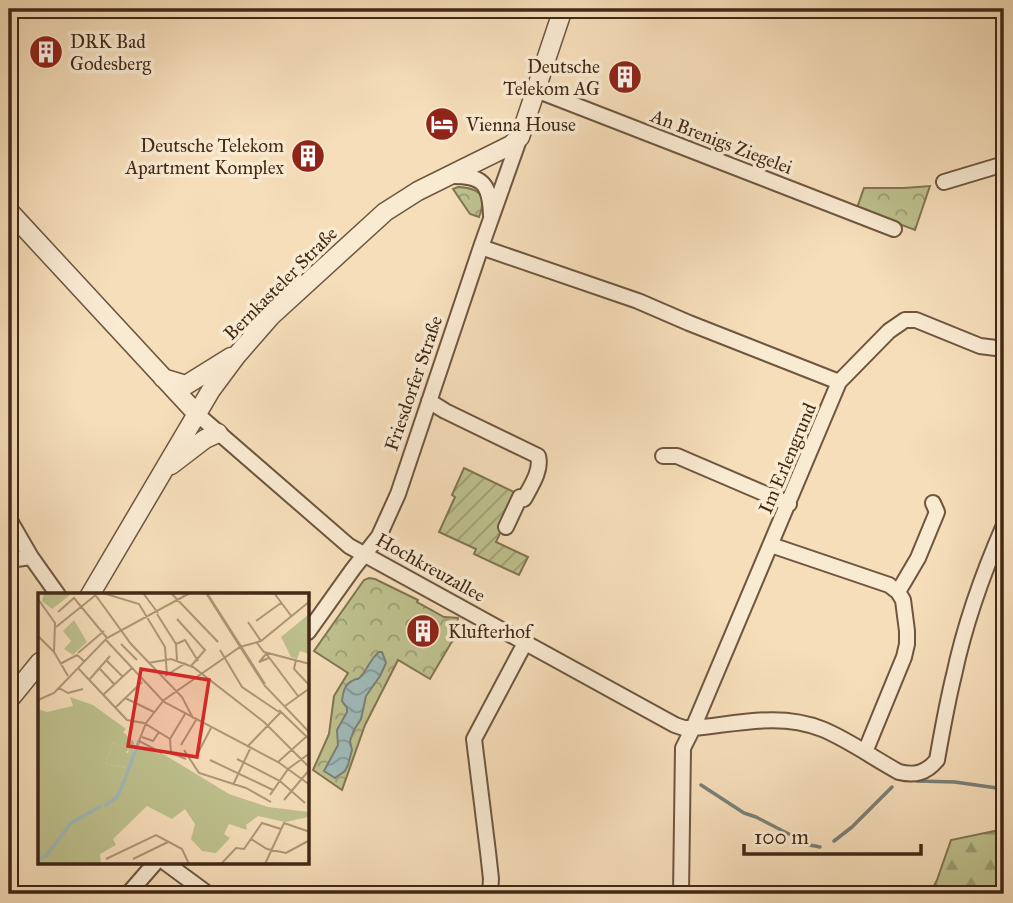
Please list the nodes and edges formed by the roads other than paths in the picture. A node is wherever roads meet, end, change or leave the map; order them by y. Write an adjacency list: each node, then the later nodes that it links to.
1 (15, 9): 3 (street)
2 (564, 9): 4 (street, Friesdorfer Straße)
3 (9, 17)
4 (536, 90): 5 (street, Friesdorfer Straße); 11 (street, An Brenigs Ziegelei)
5 (520, 137): 7 (street, Bernkasteler Straße); 10 (street, Friesdorfer Straße)
6 (1004, 164): 8 (street)
7 (446, 176): 10 (street); 14 (street, Bernkasteler Straße)
8 (944, 182)
9 (9, 211): 15 (street, Hochkreuzallee)
10 (492, 221): 12 (street, Friesdorfer Straße)
11 (894, 229)
12 (481, 247): 16 (street); 17 (street, Friesdorfer Straße)
13 (1004, 345): 16 (street, Im Erlengrund)
14 (237, 355): 15 (street); 18 (street, Bernkasteler Straße)
15 (163, 378): 18 (street, Hochkreuzallee)
16 (839, 382): 23 (street, Im Erlengrund)
17 (429, 401): 26 (street); 28 (street, Friesdorfer Straße)
18 (197, 415): 19 (street, Hochkreuzallee); 21 (street, Bernkasteler Straße)
19 (218, 433): 21 (street); 28 (street, Hochkreuzallee)
20 (663, 456): 23 (street)
21 (163, 472): 33 (street, Bernkasteler Straße)
22 (933, 503): 31 (street)
23 (789, 504): 27 (street, Im Erlengrund)
24 (9, 519): 29 (street)
25 (1004, 525): 39 (street, Hochkreuzallee)
26 (506, 527)
27 (771, 545): 31 (street); 38 (street, Im Erlengrund)
28 (365, 554): 34 (street, Friesdorfer Straße); 35 (street, Hochkreuzallee)
29 (31, 557): 30 (street); 32 (street)
30 (9, 560)
31 (898, 592): 39 (street)
32 (57, 593)
33 (91, 593)
34 (310, 629)
35 (525, 643): 38 (street, Hochkreuzallee); 44 (street)
36 (38, 665): 37 (street)
37 (9, 700)
38 (694, 728): 39 (street, Hochkreuzallee); 45 (street, Im Erlengrund)
39 (865, 752)
40 (154, 864): 42 (street)
41 (167, 864): 43 (street)
42 (128, 894)
43 (208, 894)
44 (490, 894)
45 (681, 894)

